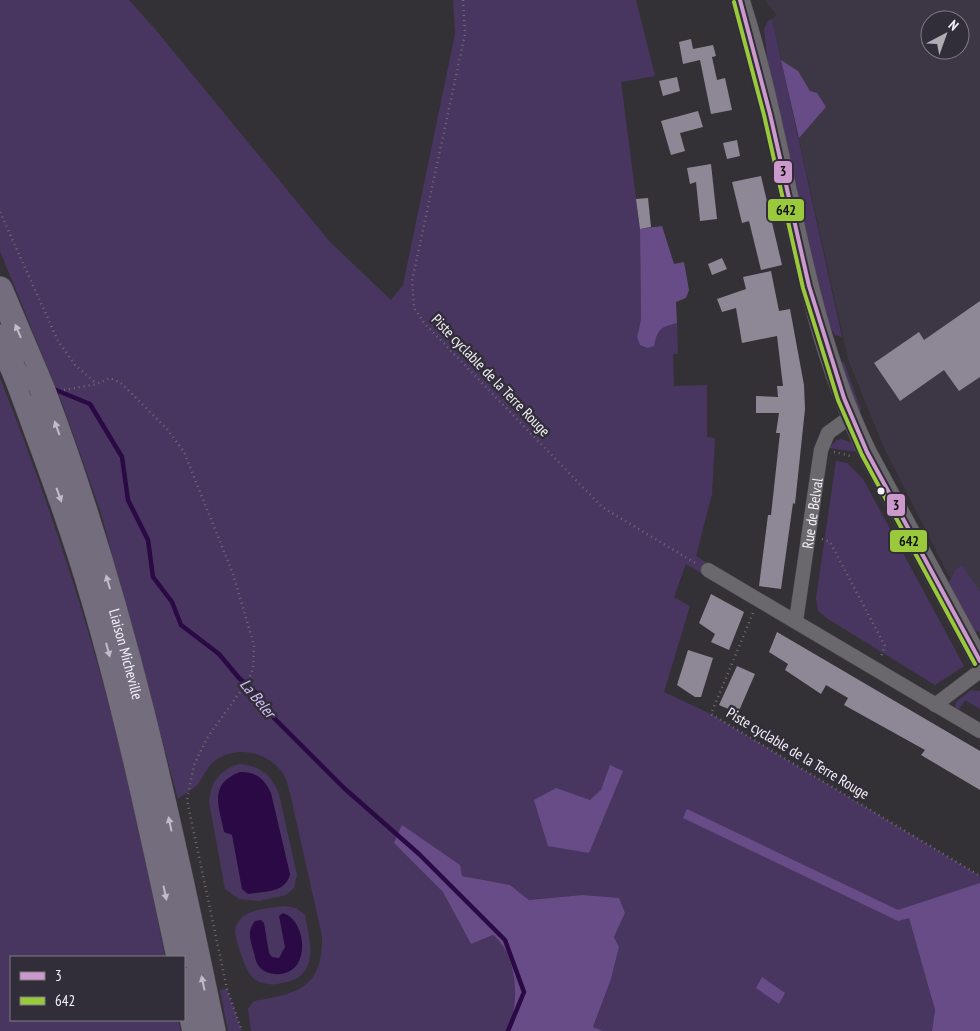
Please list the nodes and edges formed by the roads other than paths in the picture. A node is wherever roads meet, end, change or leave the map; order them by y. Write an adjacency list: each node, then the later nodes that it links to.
1 (740, 0): 5 (main road)
2 (0, 289): 4 (highway, Liaison Micheville, one-way to 2)
3 (0, 337): 4 (highway, Liaison Micheville)
4 (35, 381): 12 (highway, Liaison Micheville, one-way to 12); 15 (highway, Liaison Micheville, one-way to 4)
5 (850, 417): 7 (street, Rue de Belval); 8 (main road)
6 (708, 570): 7 (street)
7 (796, 621): 10 (street)
8 (980, 661)
9 (980, 671): 10 (street)
10 (935, 705): 11 (street)
11 (980, 732)
12 (179, 956)
13 (185, 985): 14 (highway)
14 (194, 1031)
15 (214, 1031)

